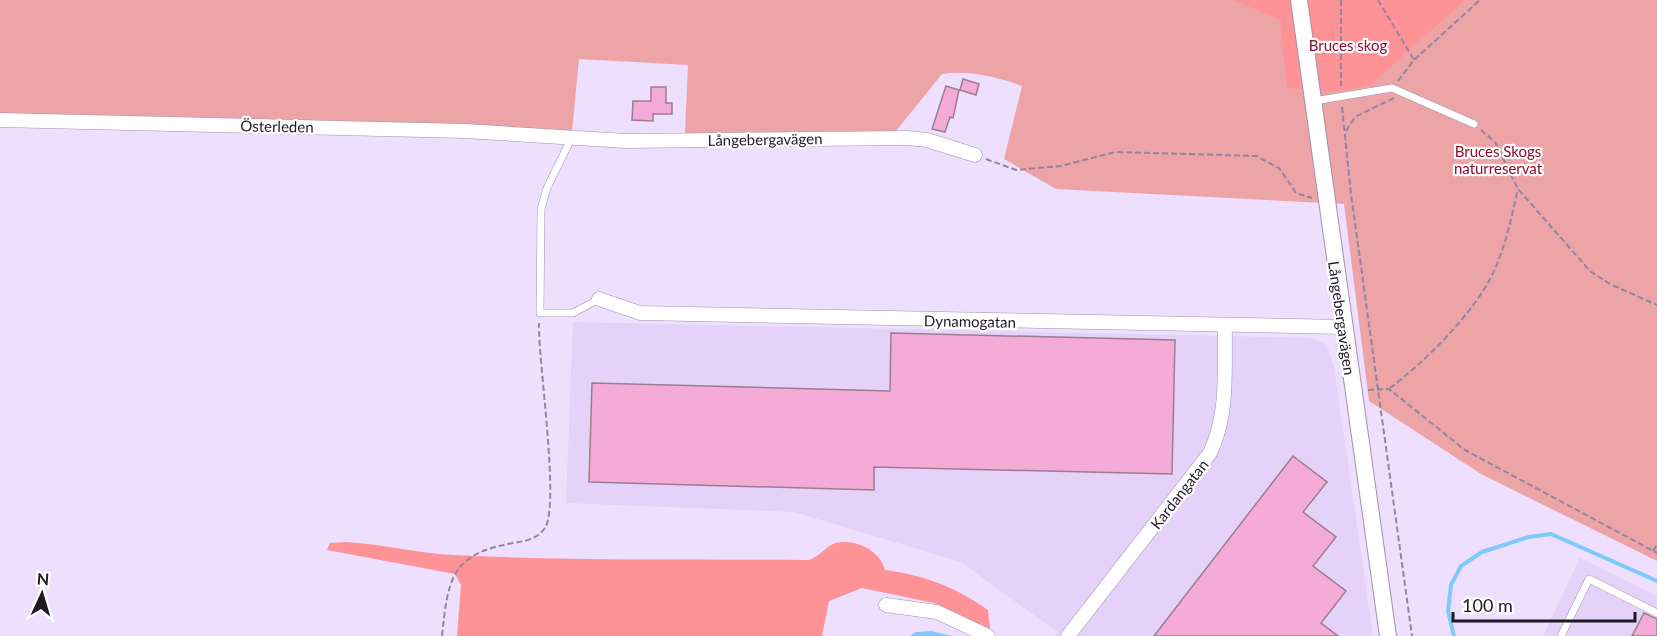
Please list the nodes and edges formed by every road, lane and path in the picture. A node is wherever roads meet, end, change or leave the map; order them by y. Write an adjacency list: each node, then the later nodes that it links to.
1 (1299, 0): 9 (street, Långebergavägen)
2 (1341, 0): 8 (path)
3 (1378, 0): 5 (path)
4 (1480, 0): 5 (path)
5 (1414, 60): 6 (path)
6 (1392, 88): 7 (lane); 8 (lane)
7 (1404, 93): 11 (lane); 12 (path)
8 (1341, 96): 9 (lane); 12 (path)
9 (1313, 101): 18 (street, Långebergavägen)
10 (0, 120): 13 (street, Österleden)
11 (1474, 124): 16 (path)
12 (1346, 134): 17 (path)
13 (554, 135): 14 (street, Långebergavägen)
14 (572, 137): 15 (street, Långebergavägen); 21 (lane)
15 (975, 155): 18 (path)
16 (1518, 189): 20 (path); 25 (path)
17 (1351, 194): 18 (path); 24 (path)
18 (1325, 197): 23 (street, Långebergavägen)
19 (599, 299): 21 (lane); 22 (street, Dynamogatan)
20 (1657, 305)
21 (540, 312): 31 (path)
22 (1225, 327): 23 (street, Dynamogatan); 33 (street, Kardangatan)
23 (1343, 327): 26 (street, Långebergavägen)
24 (1379, 389): 25 (path); 26 (path); 35 (path)
25 (1389, 389): 28 (path)
26 (1353, 390): 34 (street, Långebergavägen)
27 (1657, 545): 28 (path)
28 (1655, 552)
29 (886, 605): 32 (street)
30 (1657, 613): 36 (lane)
31 (442, 636)
32 (988, 636)
33 (1068, 636)
34 (1388, 636)
35 (1412, 636)
36 (1561, 636)

